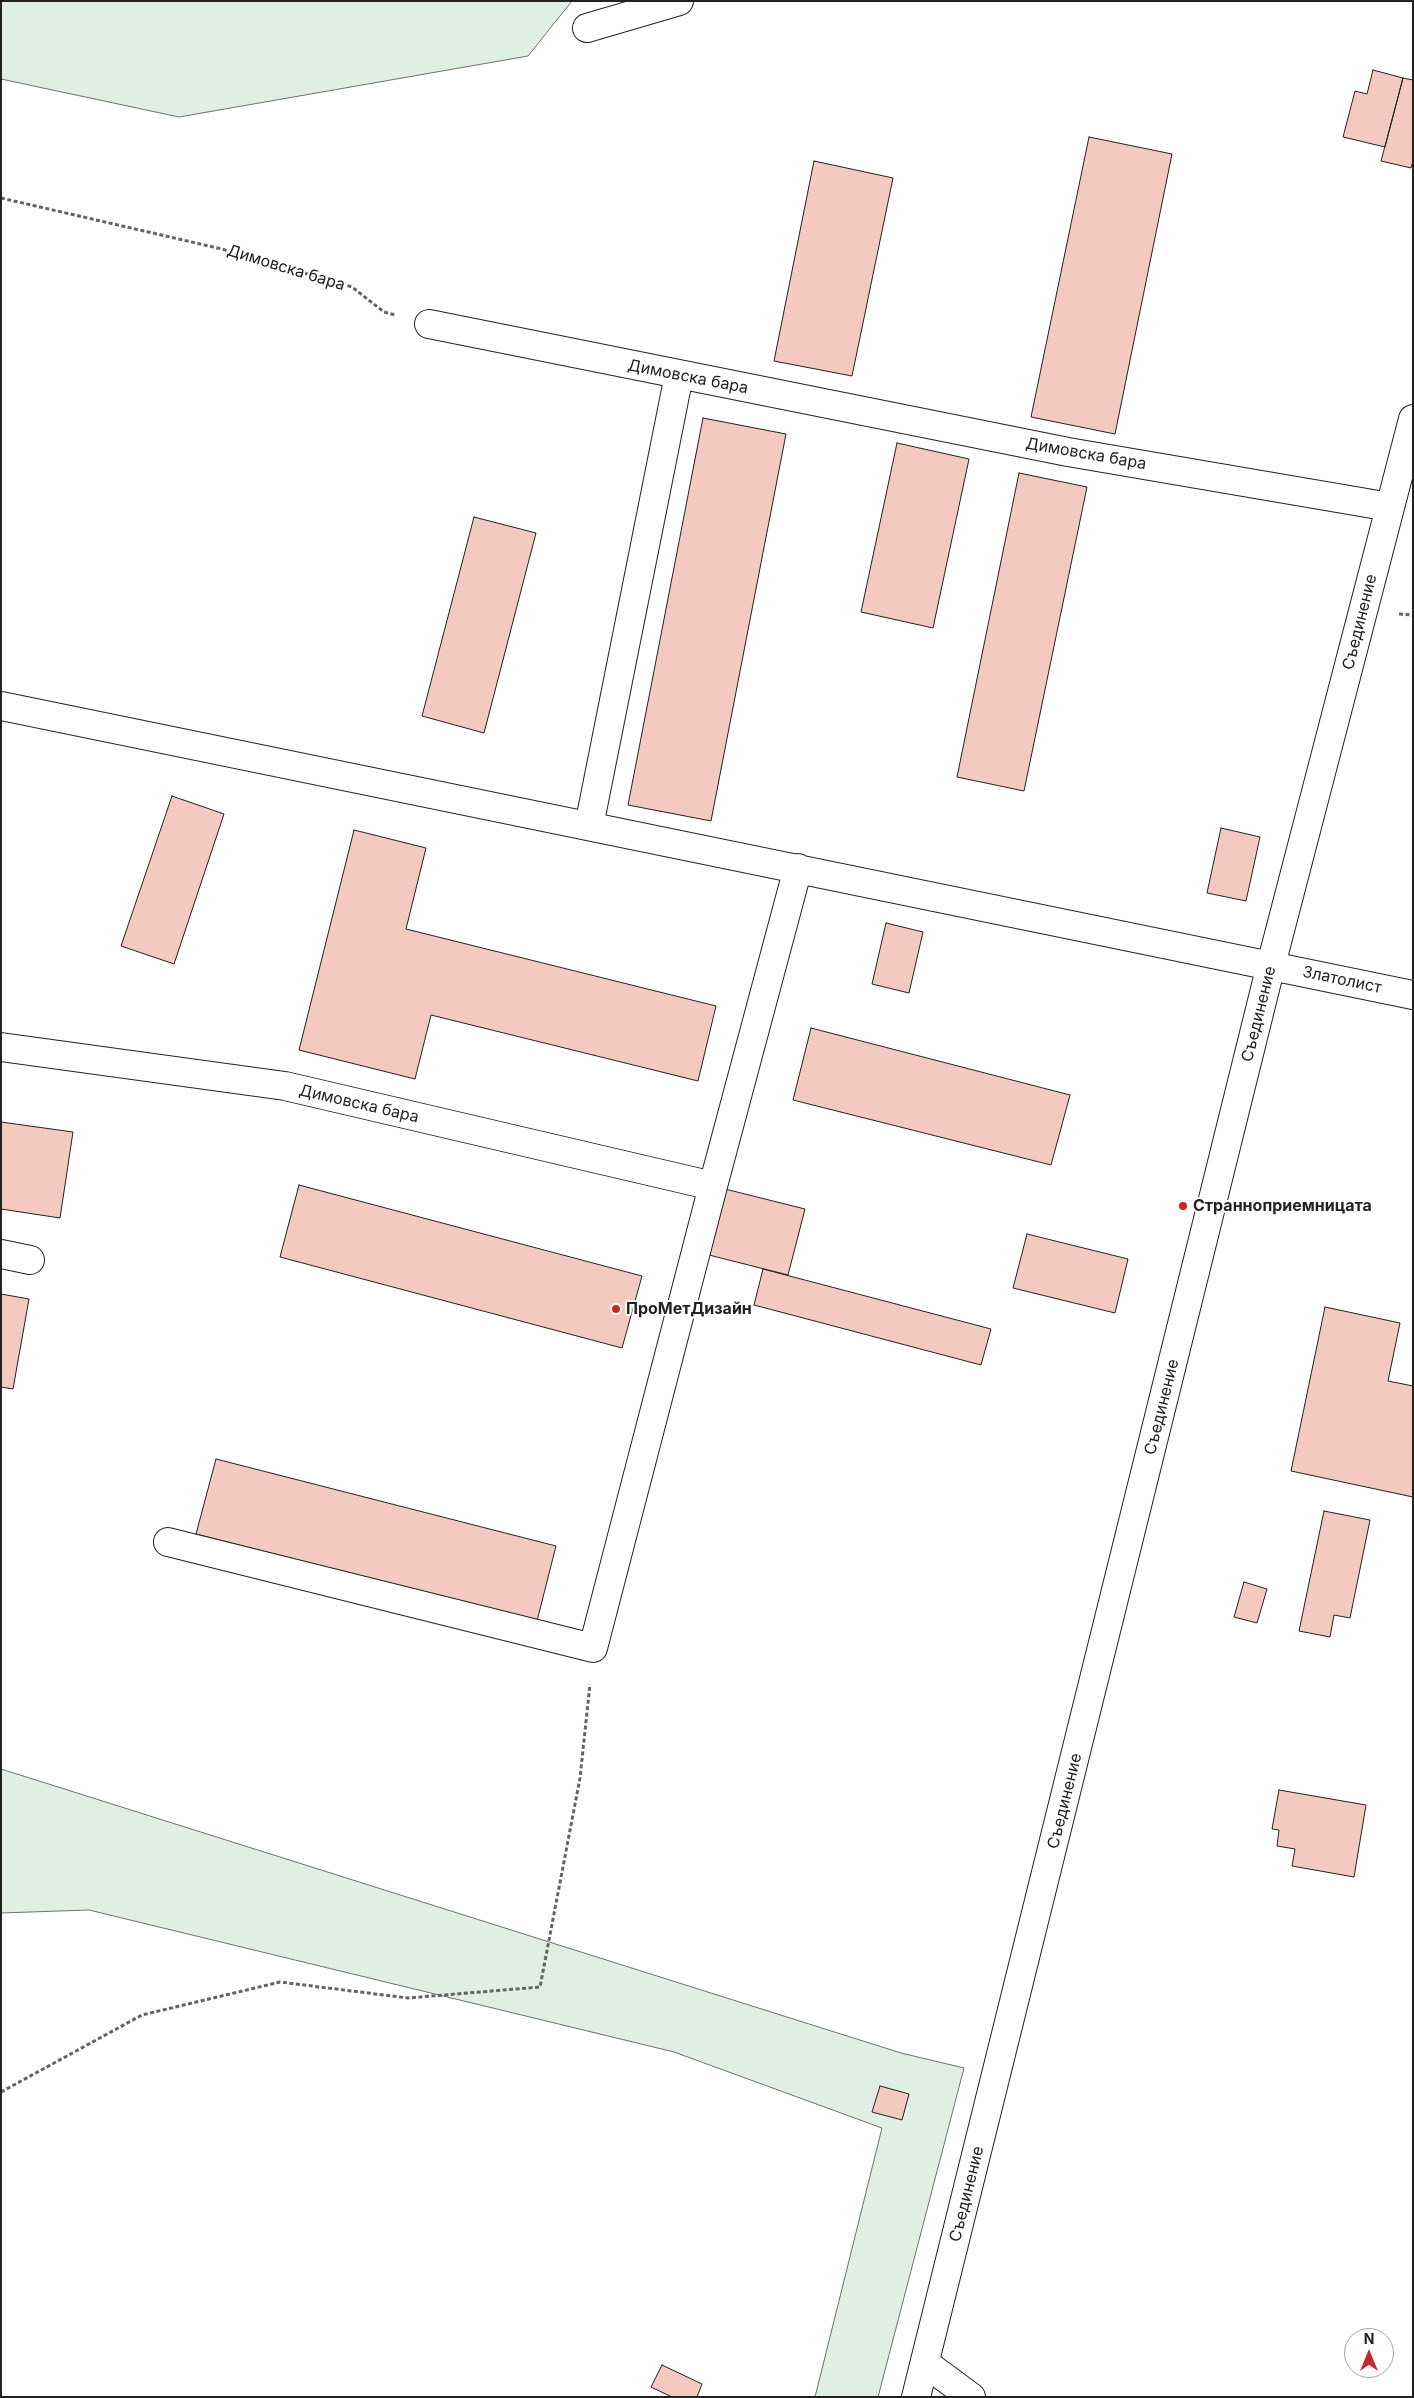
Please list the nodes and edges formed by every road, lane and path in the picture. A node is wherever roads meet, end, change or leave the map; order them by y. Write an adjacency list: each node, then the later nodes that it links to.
1 (679, 1): 2 (street)
2 (587, 28)
3 (1, 198): 4 (path, Димовска бара)
4 (429, 324): 5 (street, Димовска бара)
5 (679, 375): 7 (street, Димовска бара); 9 (street)
6 (1413, 419): 7 (street, Съединение)
7 (1390, 507): 11 (street, Съединение)
8 (1, 706): 9 (street, Златолист)
9 (589, 826): 10 (street, Златолист)
10 (798, 868): 11 (street, Златолист); 14 (street)
11 (1271, 965): 12 (street, Златолист); 20 (street, Съединение)
12 (1413, 995)
13 (1, 1047): 14 (street, Димовска бара)
14 (713, 1186): 18 (street)
15 (1, 1254): 16 (street)
16 (30, 1260)
17 (168, 1542): 18 (street)
18 (594, 1648): 19 (path)
19 (1, 2092)
20 (926, 2363): 21 (street, Съединение); 22 (street)
21 (916, 2397)
22 (970, 2397)

